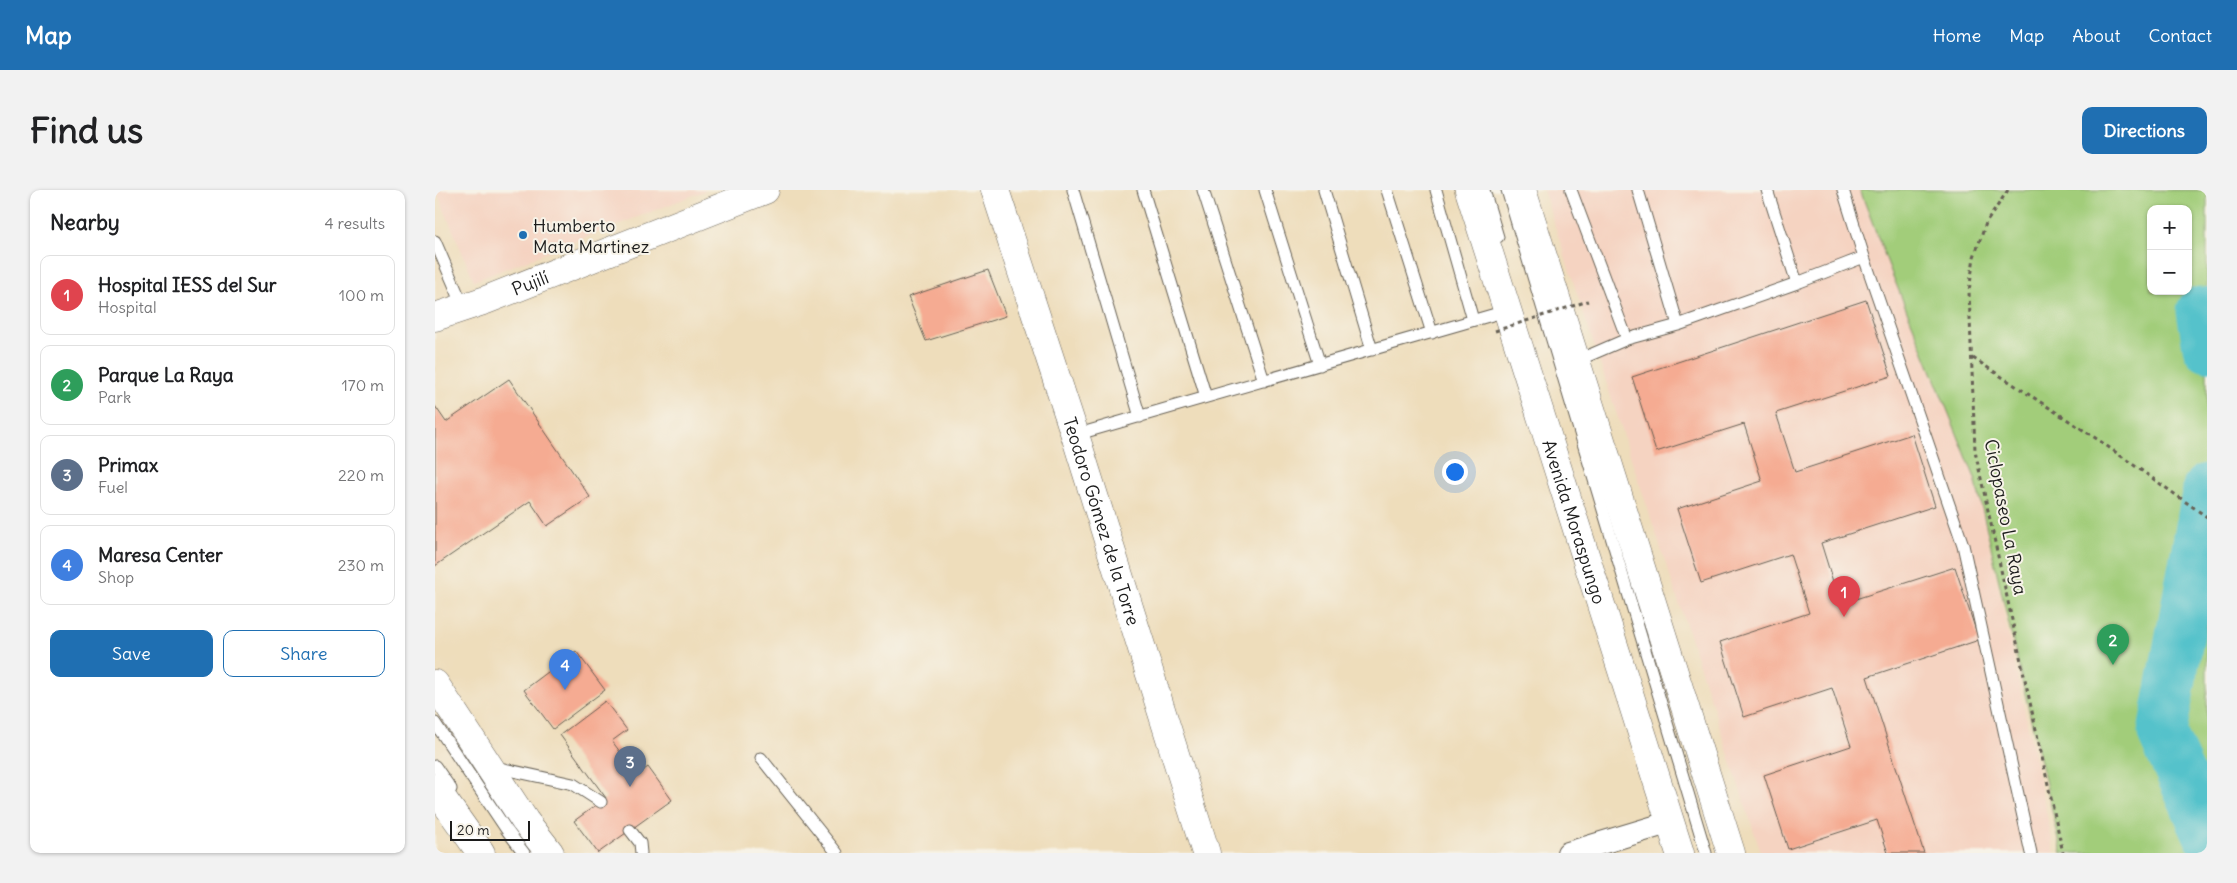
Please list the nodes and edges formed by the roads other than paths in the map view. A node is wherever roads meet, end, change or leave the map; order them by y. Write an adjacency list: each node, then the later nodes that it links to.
1 (765, 190): 22 (street, Pujilí)
2 (995, 190): 35 (street, Teodoro Gómez de la Torre)
3 (1073, 190): 34 (lane)
4 (1143, 190): 33 (lane)
5 (1203, 190): 32 (lane)
6 (1265, 190): 31 (lane)
7 (1324, 190): 29 (lane)
8 (1387, 190): 27 (lane)
9 (1436, 190): 25 (lane)
10 (1469, 190): 23 (street, Avenida Moraspungo)
11 (1484, 190): 19 (lane)
12 (1507, 190): 55 (lane)
13 (1522, 190): 30 (street)
14 (1571, 190): 28 (lane)
15 (1638, 190): 26 (lane)
16 (1767, 190): 21 (lane)
17 (1843, 190): 20 (lane)
18 (435, 241): 22 (lane)
19 (1501, 247)
20 (1865, 257): 21 (lane); 57 (lane)
21 (1797, 283): 26 (lane)
22 (464, 308): 24 (street, Pujilí)
23 (1500, 311): 25 (lane); 25 (lane); 44 (street, Avenida Moraspungo)
24 (435, 317)
25 (1473, 320): 27 (lane)
26 (1678, 325): 28 (lane)
27 (1432, 333): 29 (lane)
28 (1627, 339): 30 (lane)
29 (1372, 350): 31 (lane)
30 (1576, 361): 56 (street)
31 (1320, 365): 32 (lane)
32 (1264, 381): 33 (lane)
33 (1206, 397): 34 (lane)
34 (1139, 417): 35 (lane)
35 (1075, 435): 51 (street, Teodoro Gómez de la Torre)
36 (1560, 436): 54 (lane)
37 (435, 684): 41 (street)
38 (435, 723): 47 (lane)
39 (761, 758): 50 (lane)
40 (435, 766): 42 (lane)
41 (489, 766): 43 (lane); 48 (street)
42 (452, 798): 46 (street)
43 (601, 802)
44 (1671, 822): 52 (street); 53 (street, Avenida Moraspungo)
45 (630, 830): 49 (lane)
46 (486, 850)
47 (524, 853)
48 (550, 853)
49 (641, 853)
50 (837, 853)
51 (1206, 853)
52 (1568, 853)
53 (1680, 853)
54 (1689, 853)
55 (1706, 853)
56 (1731, 853)
57 (2031, 853)

